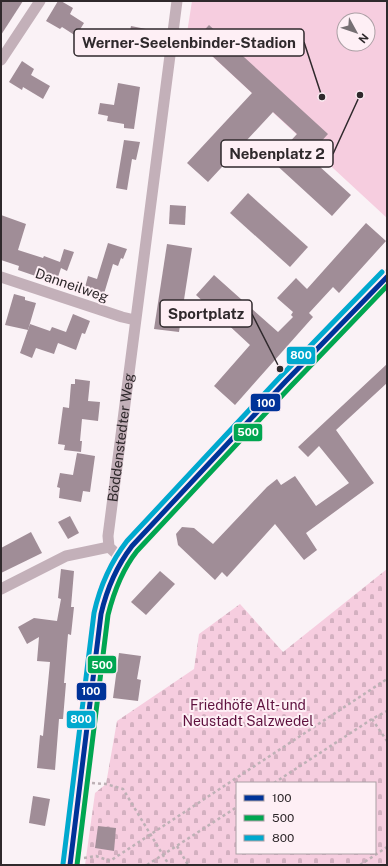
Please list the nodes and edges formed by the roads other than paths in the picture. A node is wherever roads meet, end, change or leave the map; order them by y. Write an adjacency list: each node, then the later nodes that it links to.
1 (40, 1): 3 (street)
2 (176, 1): 6 (street, Böddenstedter Weg)
3 (1, 60)
4 (1, 277): 6 (street, Danneilweg)
5 (387, 277): 8 (street)
6 (135, 320): 7 (street, Böddenstedter Weg)
7 (109, 547): 8 (street); 9 (street)
8 (122, 559): 10 (street)
9 (1, 589)
10 (76, 862)

